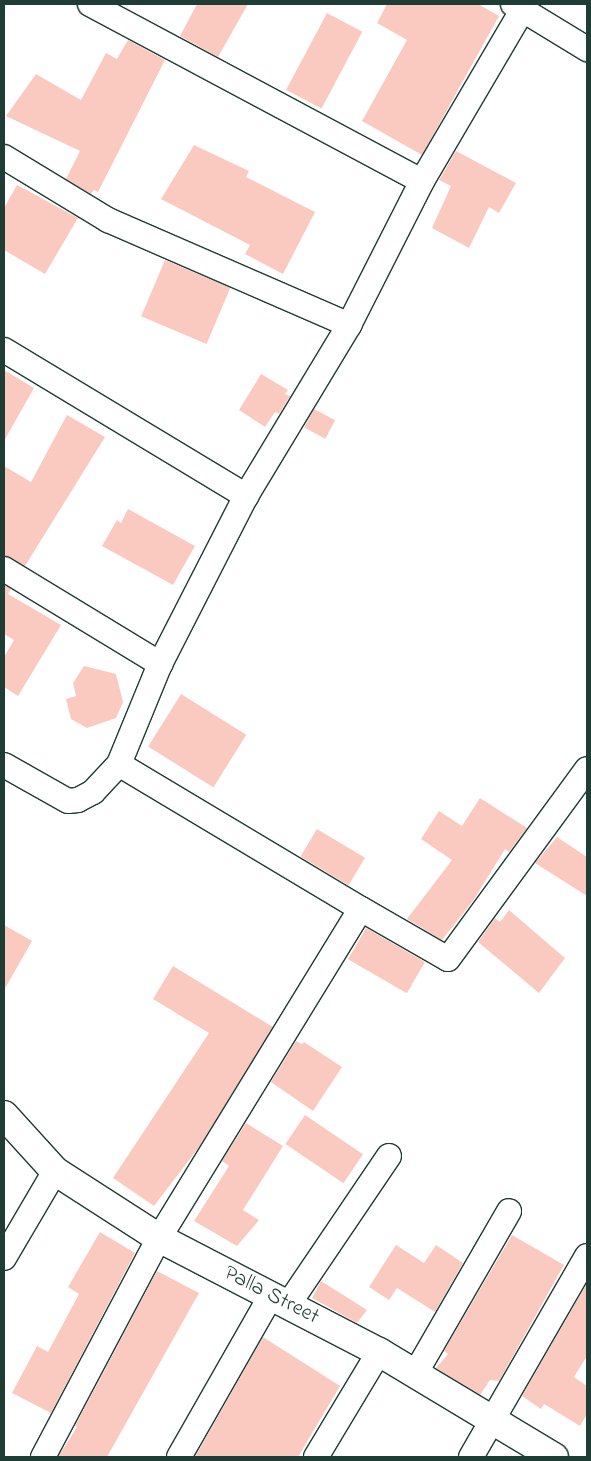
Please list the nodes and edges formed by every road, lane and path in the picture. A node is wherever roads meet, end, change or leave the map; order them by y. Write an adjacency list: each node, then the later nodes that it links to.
1 (90, 4): 5 (street)
2 (520, 6): 3 (street); 5 (street)
3 (587, 49)
4 (4, 156): 6 (street)
5 (422, 181): 6 (street)
6 (349, 325): 8 (street)
7 (4, 350): 8 (street)
8 (246, 496): 10 (street)
9 (4, 569): 10 (street)
10 (160, 664): 11 (street)
11 (118, 764): 12 (street); 14 (street)
12 (4, 765)
13 (587, 769): 14 (street)
14 (361, 909): 19 (street)
15 (4, 1115): 17 (street, Palla Street)
16 (389, 1156): 22 (street)
17 (55, 1171): 19 (street, Palla Street); 21 (street)
18 (509, 1211): 24 (street)
19 (159, 1238): 22 (street, Palla Street); 26 (street)
20 (587, 1256): 25 (street)
21 (4, 1258)
22 (279, 1301): 23 (street, Palla Street); 27 (street)
23 (379, 1352): 24 (street, Palla Street); 28 (street)
24 (415, 1374): 25 (street, Palla Street)
25 (493, 1422): 29 (street); 30 (street, Palla Street)
26 (43, 1457)
27 (179, 1457)
28 (316, 1457)
29 (471, 1457)
30 (554, 1457)

